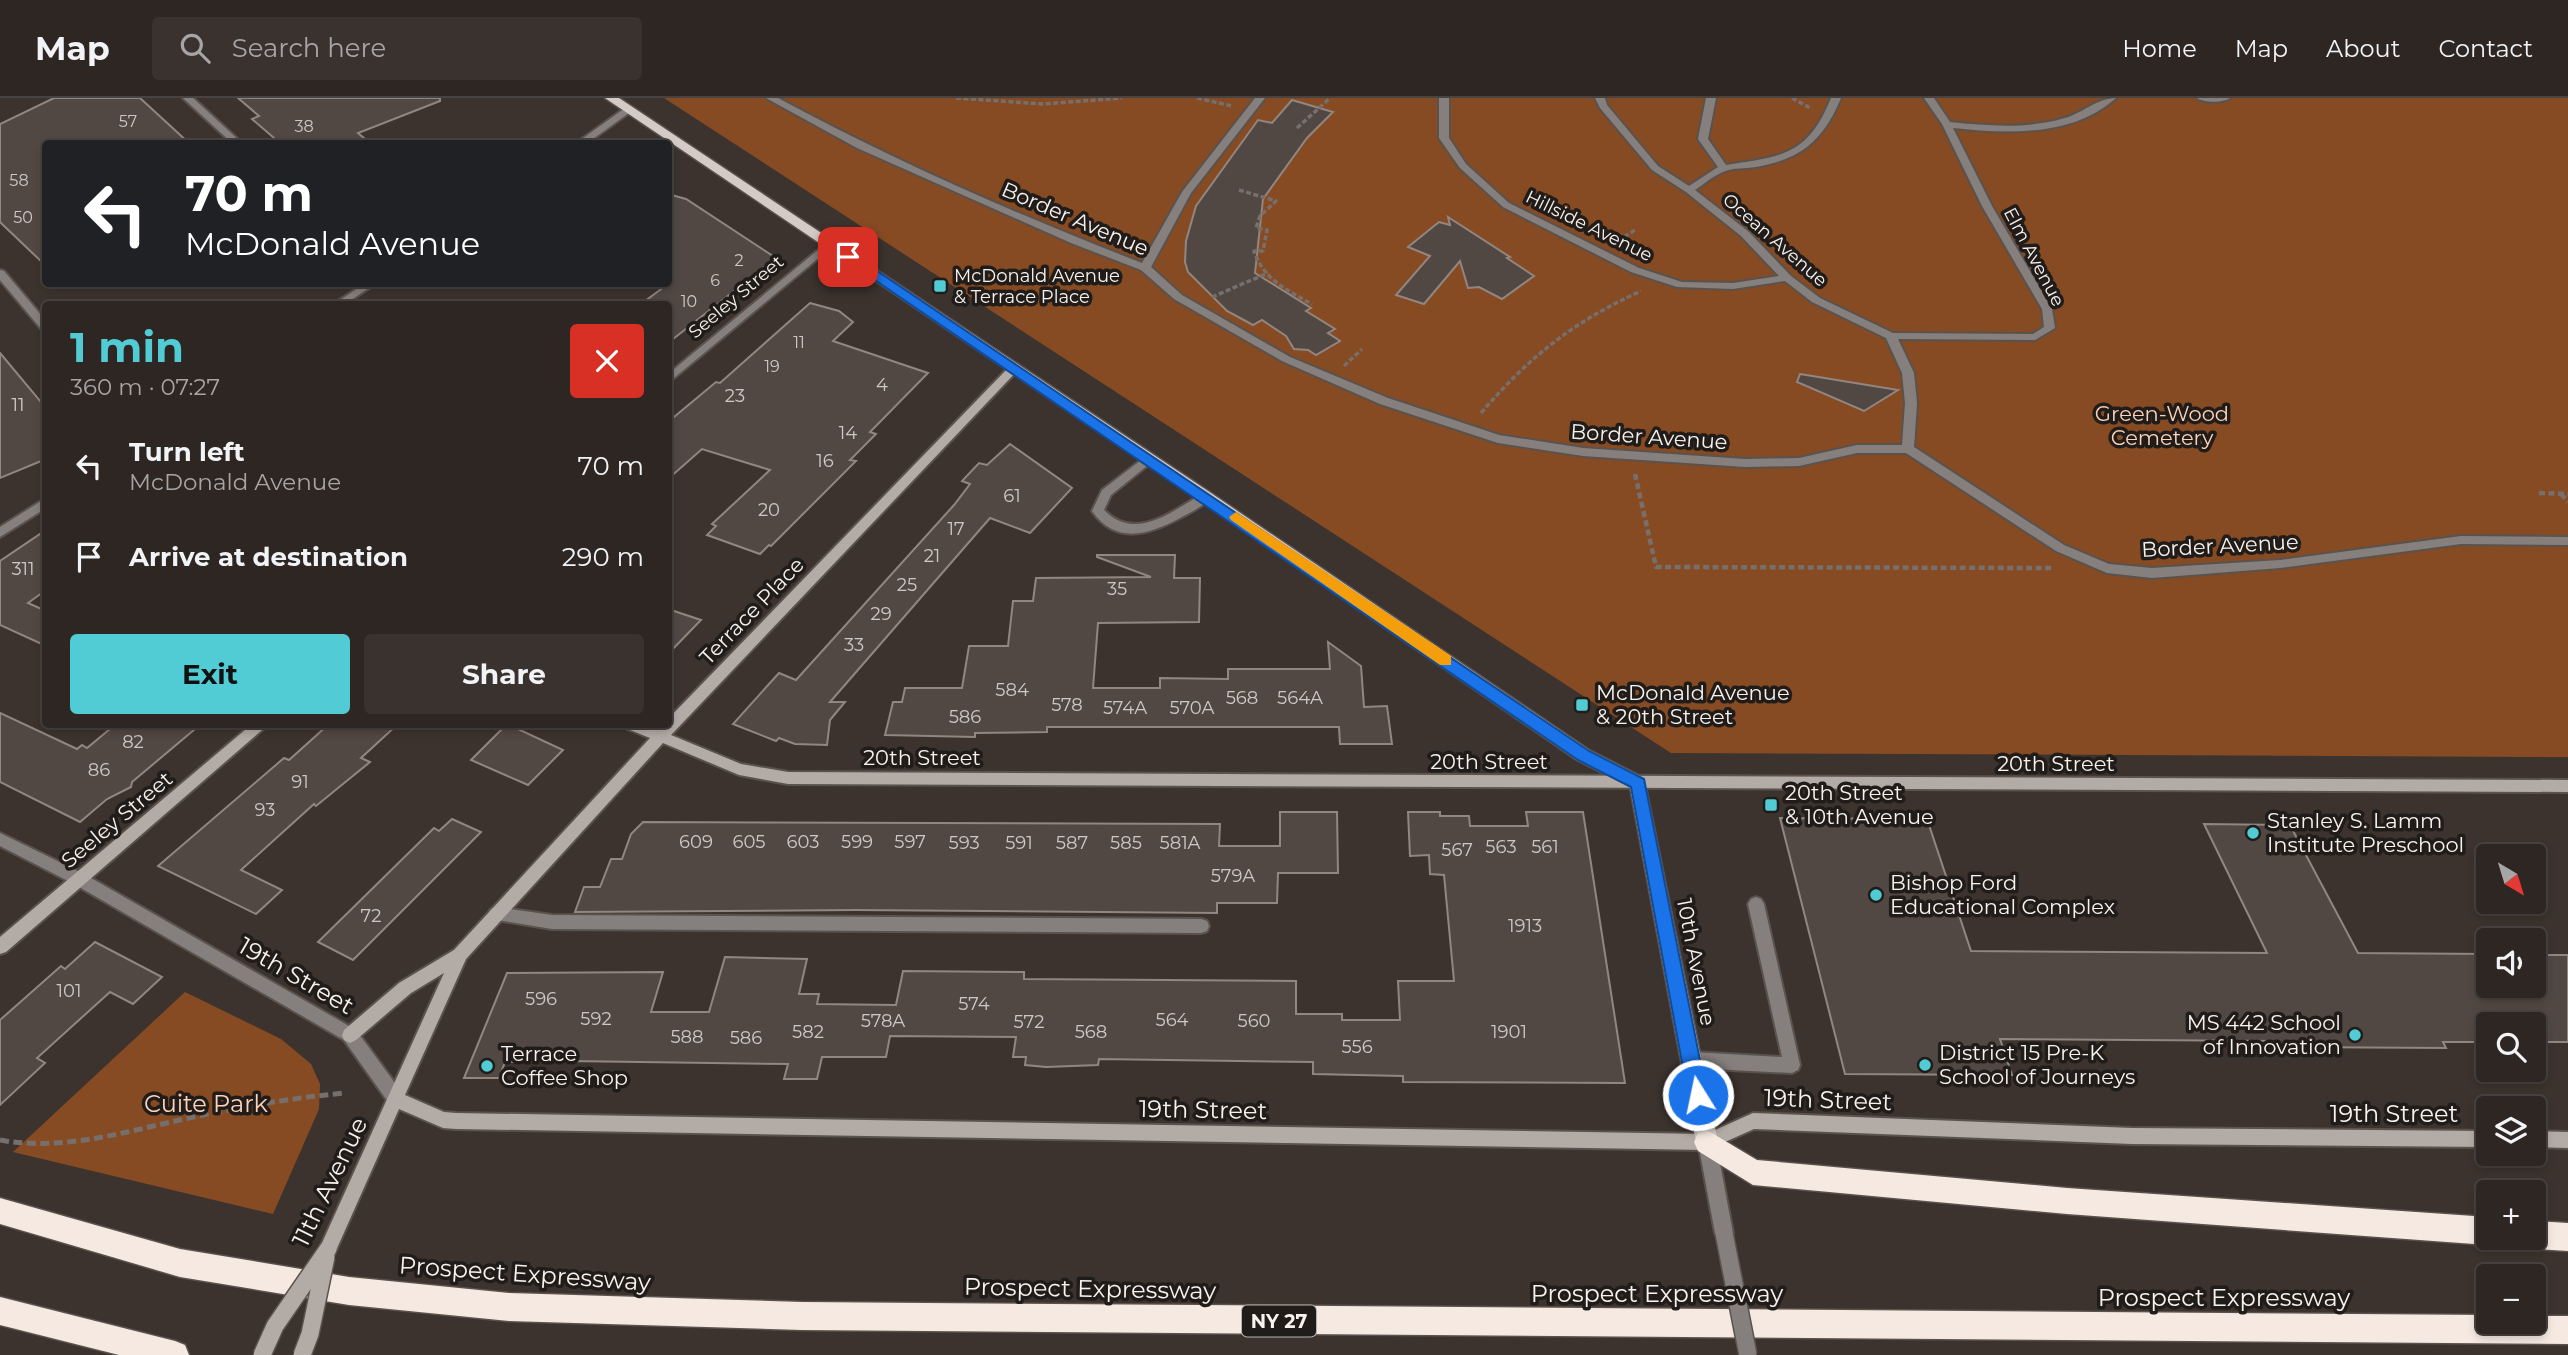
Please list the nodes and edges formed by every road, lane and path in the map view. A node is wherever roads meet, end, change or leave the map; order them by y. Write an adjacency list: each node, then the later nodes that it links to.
1 (188, 98): 21 (street)
2 (611, 98): 17 (main road)
3 (771, 98): 27 (street, Border Avenue)
4 (956, 98): 5 (path)
5 (1122, 98)
6 (1197, 98): 18 (path)
7 (1260, 98): 18 (street)
8 (1330, 98): 20 (path)
9 (1444, 98): 31 (street, Hillside Avenue)
10 (1601, 98): 25 (street, Ocean Avenue)
11 (1711, 98): 23 (street)
12 (1836, 98): 23 (street)
13 (1929, 98): 19 (street, Elm Avenue)
14 (2111, 98): 19 (street)
15 (2202, 98): 16 (street)
16 (2225, 98)
17 (628, 110): 22 (street); 26 (main road)
18 (1250, 110): 27 (street)
19 (1947, 124): 37 (street, Elm Avenue)
20 (1297, 128)
21 (235, 140)
22 (585, 140)
23 (1723, 168): 25 (street)
24 (1239, 190): 29 (path)
25 (1689, 190): 30 (street, Ocean Avenue)
26 (829, 244): 38 (main road); 39 (street, Seeley Street)
27 (1145, 268): 35 (street, Border Avenue)
28 (0, 272): 36 (street)
29 (1268, 273): 34 (path); 35 (path)
30 (1787, 278): 31 (street, Hillside Avenue); 37 (street, Ocean Avenue)
31 (1664, 280): 40 (path)
32 (365, 287): 33 (street)
33 (344, 301)
34 (1312, 304)
35 (1191, 305): 40 (street, Border Avenue)
36 (42, 323)
37 (1891, 336): 41 (street)
38 (1013, 368): 43 (main road); 54 (main road, Terrace Place)
39 (672, 377)
40 (1470, 432): 42 (street, Border Avenue)
41 (1908, 449): 42 (street, Border Avenue); 51 (street, Border Avenue)
42 (1631, 456): 53 (path)
43 (1149, 458): 47 (main road); 47 (street)
44 (2539, 493): 45 (path)
45 (2561, 494): 46 (path); 48 (path)
46 (2568, 494)
47 (1206, 497): 59 (main road)
48 (2568, 502)
49 (42, 505): 50 (street)
50 (0, 533)
51 (2563, 541): 52 (street)
52 (2568, 554)
53 (2060, 568)
54 (672, 724)
55 (257, 728): 62 (main road, Seeley Street)
56 (639, 728): 58 (main road, 20th Street)
57 (669, 728): 58 (main road, Terrace Place)
58 (660, 737): 59 (main road, 20th Street); 64 (main road, Terrace Place)
59 (1638, 783): 60 (main road, 20th Street); 69 (main road, 10th Avenue)
60 (2568, 786)
61 (0, 839): 62 (street, 19th Street)
62 (79, 879): 66 (main road, Seeley Street); 68 (street, 19th Street)
63 (1756, 904): 69 (street)
64 (496, 914): 65 (street); 67 (main road, Terrace Place)
65 (1201, 926)
66 (0, 947)
67 (460, 954): 68 (main road); 71 (main road, Terrace Place)
68 (350, 1035): 71 (street, 19th Street)
69 (1692, 1060): 76 (main road, 10th Avenue)
70 (345, 1093): 75 (path)
71 (397, 1100): 76 (main road, 19th Street); 81 (main road, 11th Avenue)
72 (2476, 1139): 76 (main road, 19th Street)
73 (2546, 1139): 74 (main road)
74 (2568, 1139)
75 (0, 1140)
76 (1707, 1142): 78 (highway); 87 (street, 10th Avenue, bridge)
77 (0, 1211): 83 (highway, Prospect Expressway / NY 27)
78 (2476, 1230)
79 (2546, 1236): 80 (highway)
80 (2568, 1237)
81 (328, 1249): 85 (main road, 11th Avenue, bridge); 86 (main road, bridge)
82 (0, 1311): 84 (highway)
83 (2568, 1330)
84 (175, 1355)
85 (262, 1355)
86 (302, 1355)
87 (1748, 1355)

